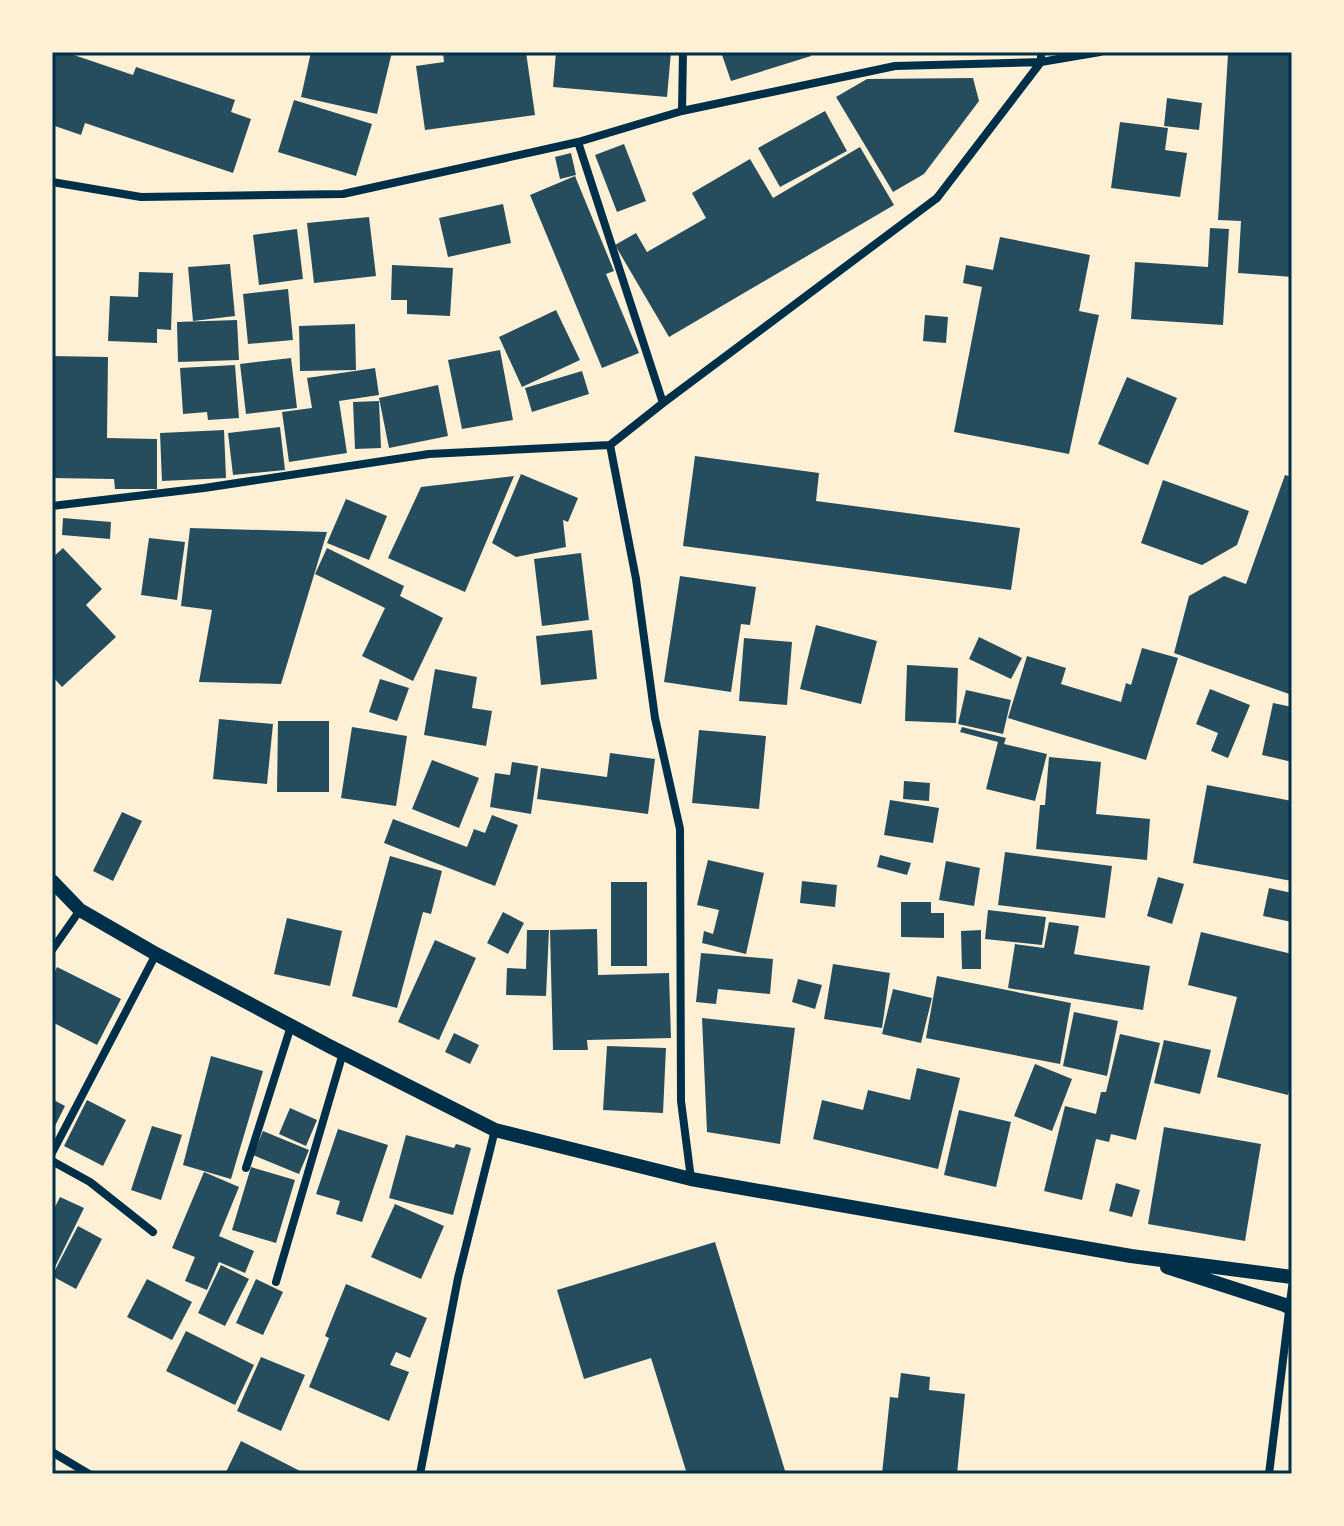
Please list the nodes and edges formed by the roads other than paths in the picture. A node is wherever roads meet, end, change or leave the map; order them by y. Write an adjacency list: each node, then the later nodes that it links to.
1 (683, 52): 5 (street)
2 (1041, 52): 4 (street)
3 (1100, 52): 4 (street)
4 (1041, 62): 5 (street); 8 (street)
5 (682, 111): 6 (street)
6 (578, 142): 7 (street); 8 (street)
7 (52, 182)
8 (663, 403): 9 (street)
9 (610, 445): 10 (street); 21 (street)
10 (52, 506)
11 (52, 881): 12 (street)
12 (80, 910): 13 (street); 14 (street)
13 (52, 950)
14 (156, 954): 15 (street); 18 (street)
15 (291, 1026): 16 (street); 20 (street)
16 (343, 1053): 17 (street); 25 (street)
17 (495, 1130): 21 (street); 30 (street)
18 (52, 1153)
19 (52, 1161): 22 (street)
20 (246, 1168)
21 (691, 1179): 23 (street)
22 (153, 1232)
23 (1131, 1256): 24 (street); 27 (street)
24 (1292, 1277)
25 (276, 1282)
26 (1292, 1287): 27 (street)
27 (1290, 1307): 31 (street)
28 (52, 1452): 29 (street)
29 (89, 1474)
30 (420, 1474)
31 (1269, 1474)

